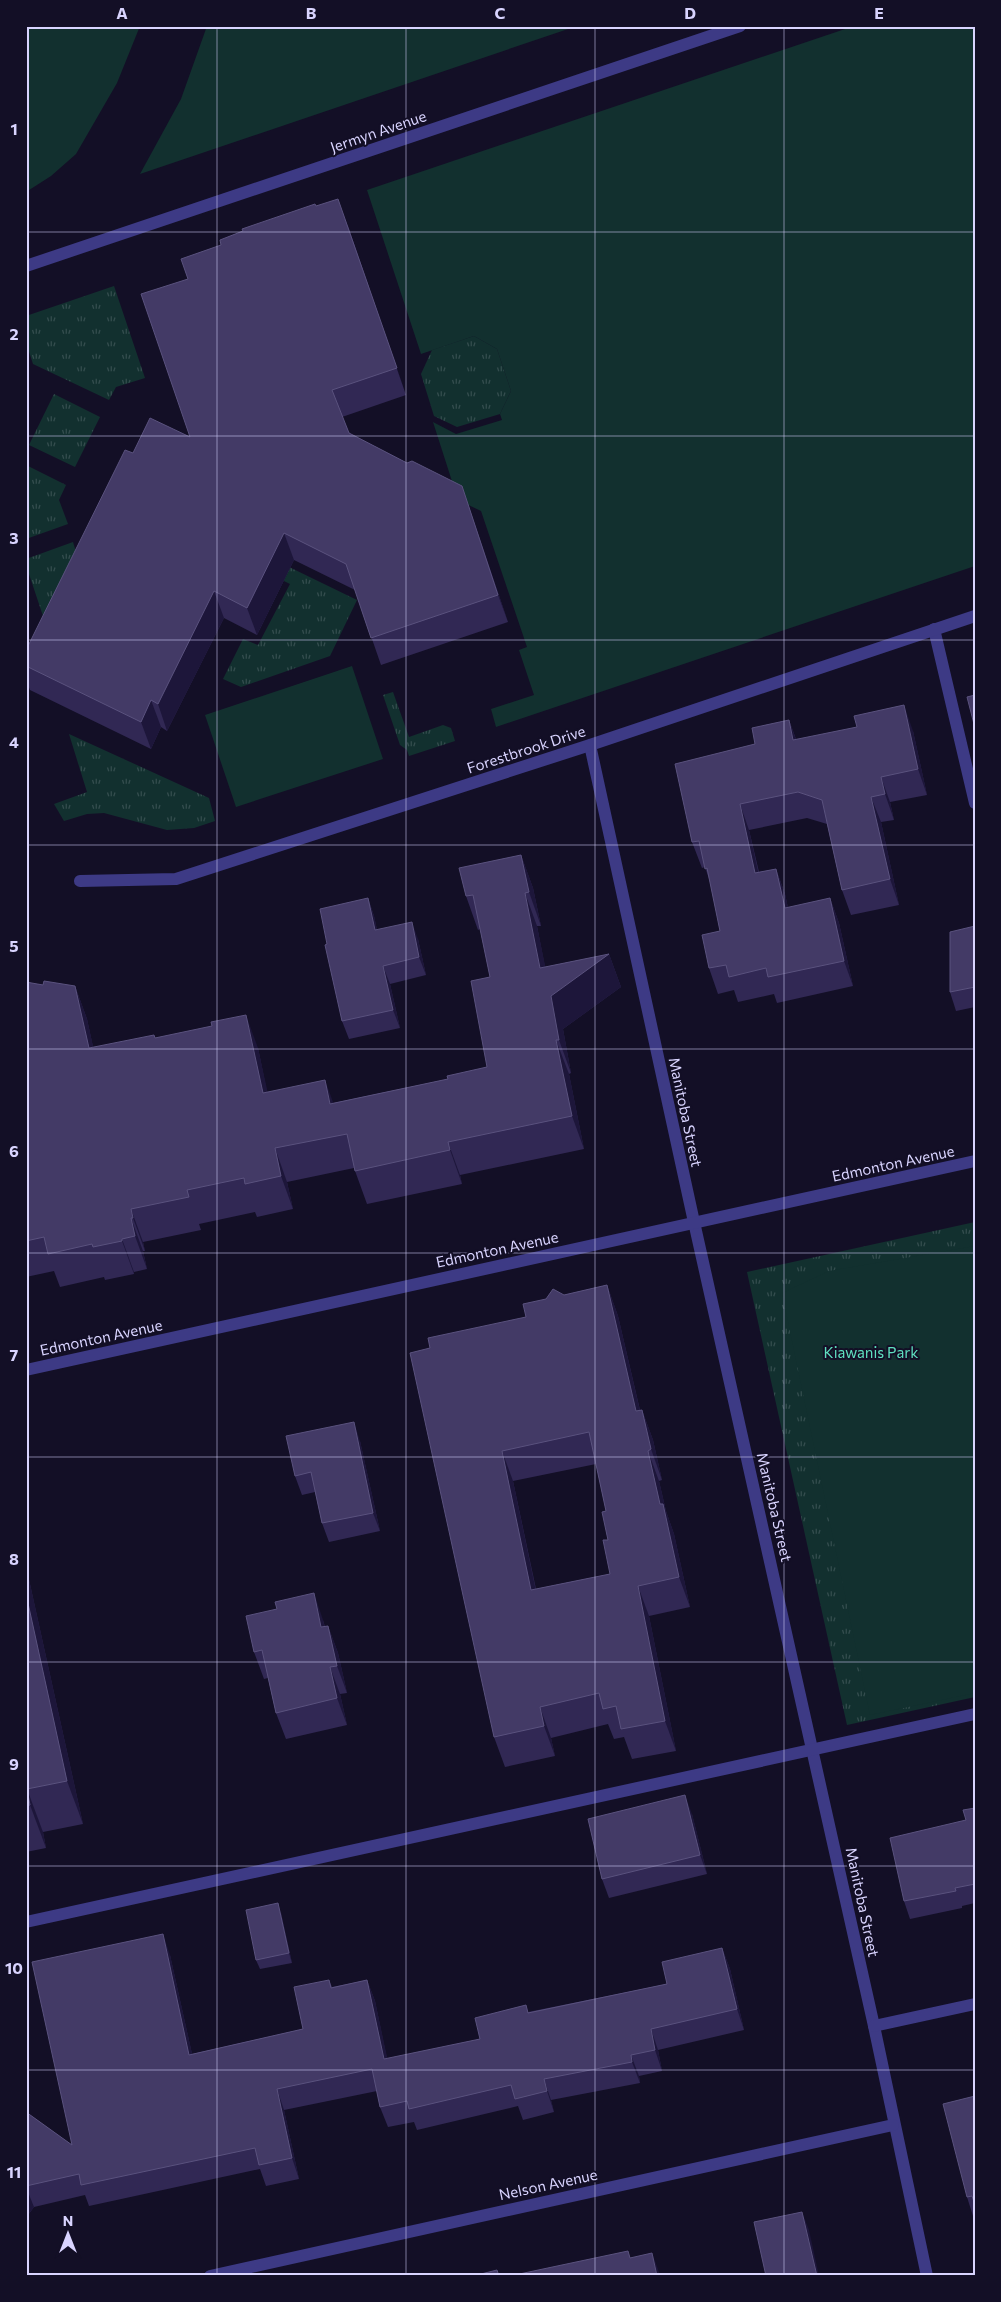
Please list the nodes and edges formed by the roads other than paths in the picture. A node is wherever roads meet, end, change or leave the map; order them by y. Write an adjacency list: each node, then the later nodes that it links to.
1 (740, 26): 2 (street, Jermyn Avenue)
2 (26, 266)
3 (975, 616): 4 (street, Forestbrook Drive)
4 (934, 629): 5 (street, Forestbrook Drive); 6 (street)
5 (590, 745): 7 (street, Forestbrook Drive); 9 (street, Manitoba Street)
6 (975, 803)
7 (80, 881)
8 (975, 1161): 9 (street, Edmonton Avenue)
9 (694, 1222): 10 (street, Edmonton Avenue); 12 (street, Manitoba Street)
10 (26, 1370)
11 (975, 1714): 12 (street)
12 (812, 1749): 13 (street); 15 (street, Manitoba Street)
13 (26, 1922)
14 (975, 2004): 15 (street)
15 (874, 2026): 16 (street, Manitoba Street)
16 (893, 2125): 17 (street, Nelson Avenue); 18 (street, Manitoba Street)
17 (210, 2276)
18 (927, 2276)

